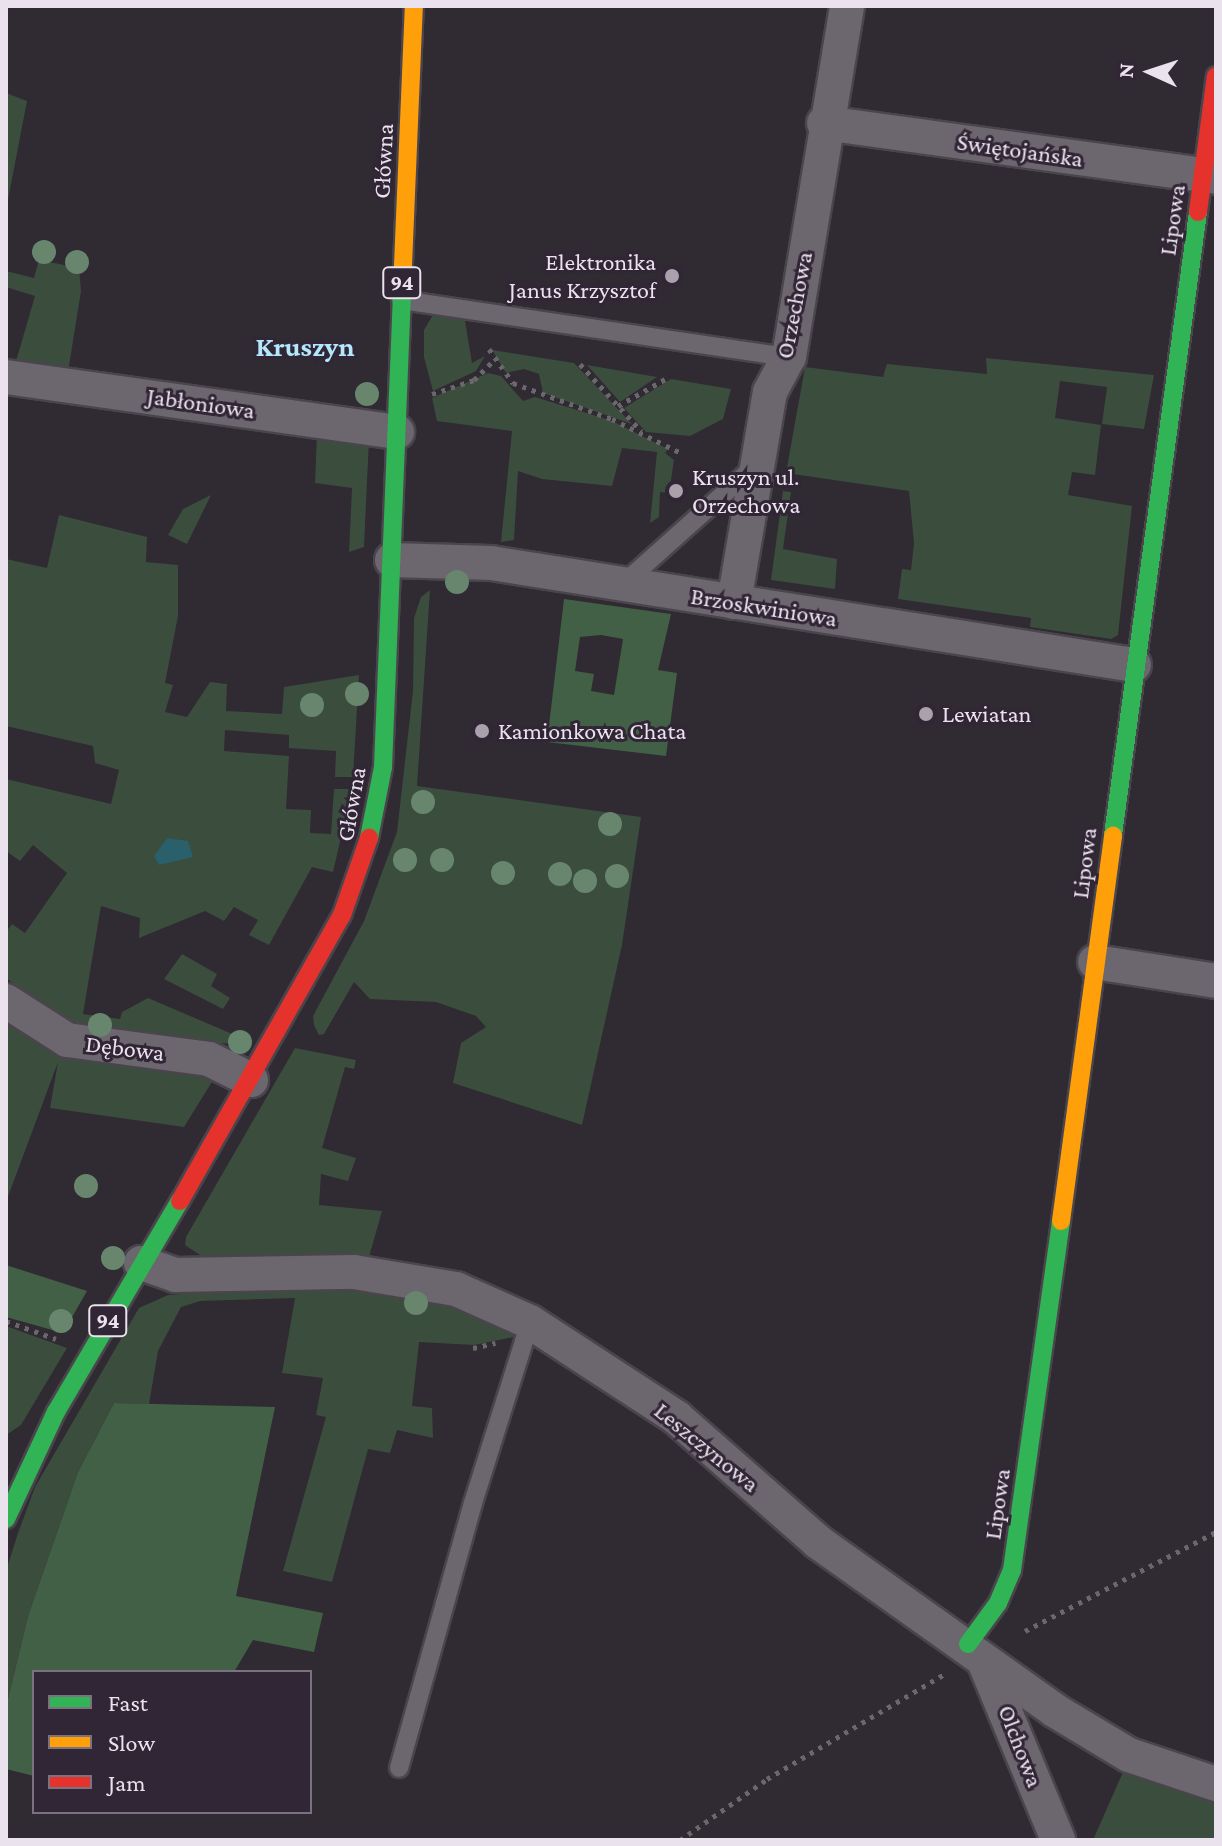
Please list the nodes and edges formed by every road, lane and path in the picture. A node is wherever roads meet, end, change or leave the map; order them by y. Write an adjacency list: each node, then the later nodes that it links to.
1 (414, 6): 6 (main road, Główna / 94)
2 (847, 6): 4 (street, Orzechowa)
3 (1216, 76): 5 (main road, Lipowa)
4 (824, 123): 5 (street, Świętojańska); 8 (street, Orzechowa)
5 (1210, 176): 22 (main road, Lipowa)
6 (401, 300): 8 (lane); 15 (main road, Główna / 94)
7 (489, 349): 9 (path)
8 (789, 357): 18 (street, Orzechowa)
9 (493, 361): 13 (path); 16 (path)
10 (580, 364): 14 (path)
11 (6, 377): 15 (street, Jabłoniowa)
12 (667, 378): 14 (path)
13 (429, 395)
14 (618, 406): 16 (path)
15 (397, 432): 19 (main road, Główna / 94)
16 (645, 434): 17 (path)
17 (681, 453)
18 (757, 464): 20 (lane); 21 (street, Orzechowa)
19 (392, 560): 20 (street, Brzoskwiniowa); 26 (main road, Główna / 94)
20 (623, 584): 21 (street, Brzoskwiniowa)
21 (734, 602): 22 (street, Brzoskwiniowa)
22 (1134, 665): 23 (main road, Lipowa)
23 (1095, 962): 24 (street); 34 (main road, Lipowa)
24 (1216, 981)
25 (6, 1001): 26 (street, Dębowa)
26 (251, 1080): 27 (main road, Główna / 94)
27 (141, 1263): 29 (street, Leszczynowa); 31 (main road, Główna / 94)
28 (6, 1321): 30 (path)
29 (530, 1322): 34 (street, Leszczynowa); 35 (lane)
30 (60, 1342)
31 (13, 1477): 32 (main road, Główna / 94)
32 (6, 1519)
33 (1216, 1532): 34 (path)
34 (974, 1649): 36 (street, Leszczynowa); 37 (path); 38 (street, Olchowa)
35 (399, 1768)
36 (1216, 1784)
37 (680, 1840)
38 (1058, 1840)

